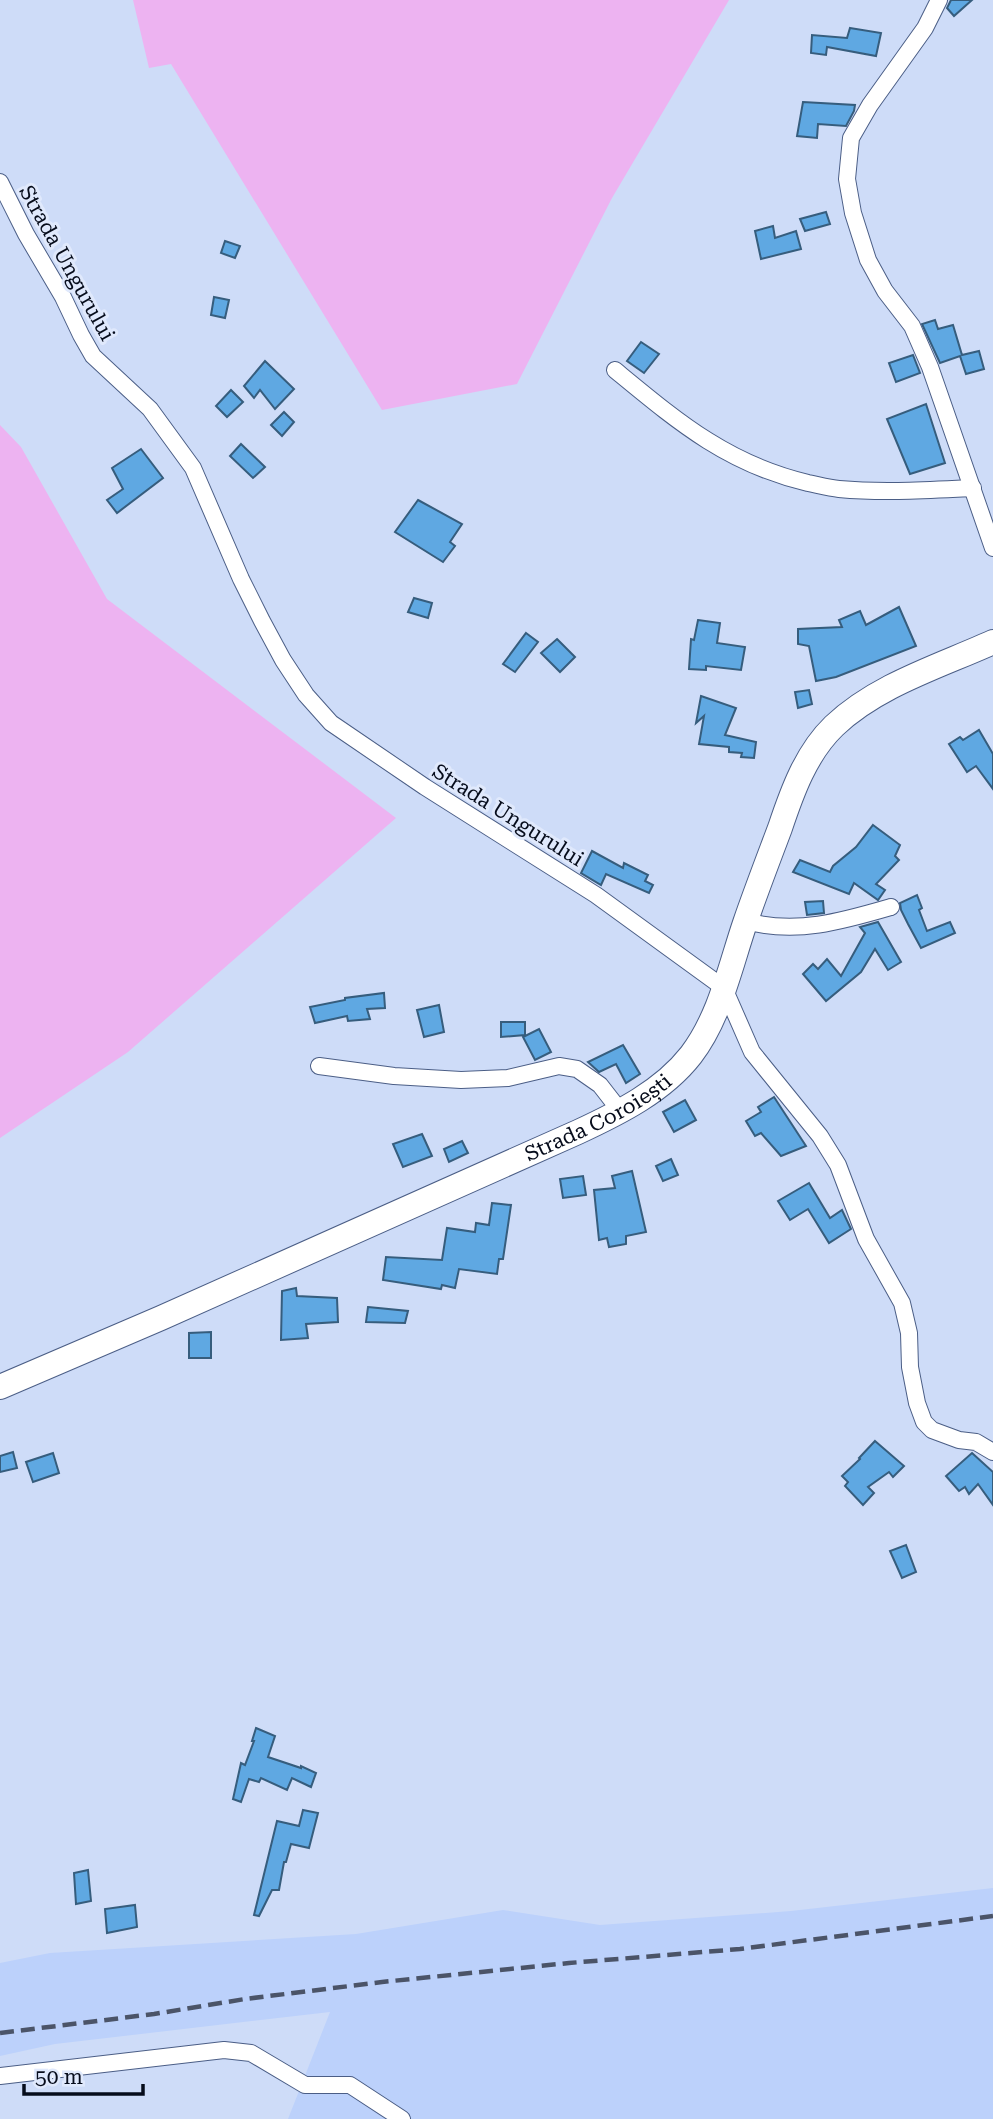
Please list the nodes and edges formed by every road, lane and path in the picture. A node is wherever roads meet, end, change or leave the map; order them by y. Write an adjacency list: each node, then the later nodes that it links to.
1 (939, 0): 4 (street)
2 (0, 182): 9 (street, Strada Ungurului)
3 (615, 370): 4 (street)
4 (973, 488): 5 (street)
5 (993, 548)
6 (993, 642): 8 (main road, Strada Coroiești)
7 (891, 906): 8 (street)
8 (746, 921): 9 (main road, Strada Coroiești)
9 (727, 979): 11 (main road, Strada Coroiești); 13 (street)
10 (319, 1066): 11 (street)
11 (621, 1112): 12 (main road, Strada Coroiești)
12 (0, 1387)
13 (993, 1452)
14 (0, 2076): 15 (street)
15 (402, 2119)

